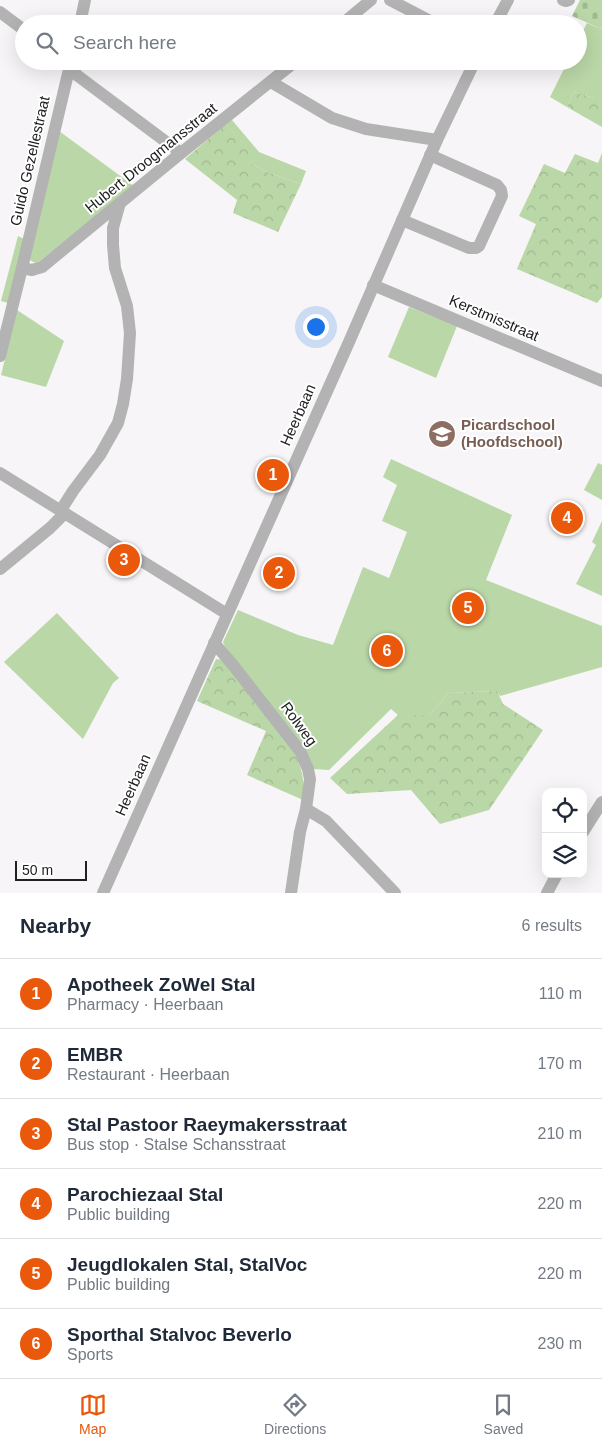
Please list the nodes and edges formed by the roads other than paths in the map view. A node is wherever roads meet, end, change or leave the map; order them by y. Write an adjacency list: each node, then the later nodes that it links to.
1 (85, 0): 8 (street)
2 (371, 0): 9 (street)
3 (390, 0): 10 (street)
4 (508, 0): 11 (street)
5 (563, 0): 6 (street)
6 (569, 0)
7 (0, 12): 12 (street)
8 (82, 15)
9 (353, 15)
10 (419, 15)
11 (500, 15)
12 (15, 23)
13 (65, 70): 23 (street, Guido Gezellestraat)
14 (73, 70): 19 (street)
15 (285, 70): 17 (street, Hubert Droogmansstraat)
16 (471, 70): 18 (street, Heerbaan)
17 (271, 82): 18 (street); 19 (street, Hubert Droogmansstraat)
18 (437, 140): 20 (street, Heerbaan)
19 (181, 152): 21 (street, Hubert Droogmansstraat)
20 (430, 155): 22 (street, Heerbaan); 22 (street)
21 (120, 203): 23 (street, Hubert Droogmansstraat); 28 (street)
22 (402, 220): 24 (street, Heerbaan)
23 (22, 268): 25 (street, Guido Gezellestraat)
24 (374, 284): 26 (street, Kerstmisstraat); 30 (street, Heerbaan)
25 (0, 356)
26 (602, 381)
27 (0, 473): 28 (street)
28 (61, 510): 29 (street); 30 (street)
29 (0, 570)
30 (227, 614): 31 (street, Heerbaan)
31 (214, 643): 33 (street, Rolweg); 36 (street, Heerbaan)
32 (602, 802): 34 (street)
33 (306, 809): 37 (street, Rolweg); 38 (street)
34 (587, 826)
35 (555, 878): 39 (street)
36 (103, 893)
37 (291, 893)
38 (395, 893)
39 (547, 893)

